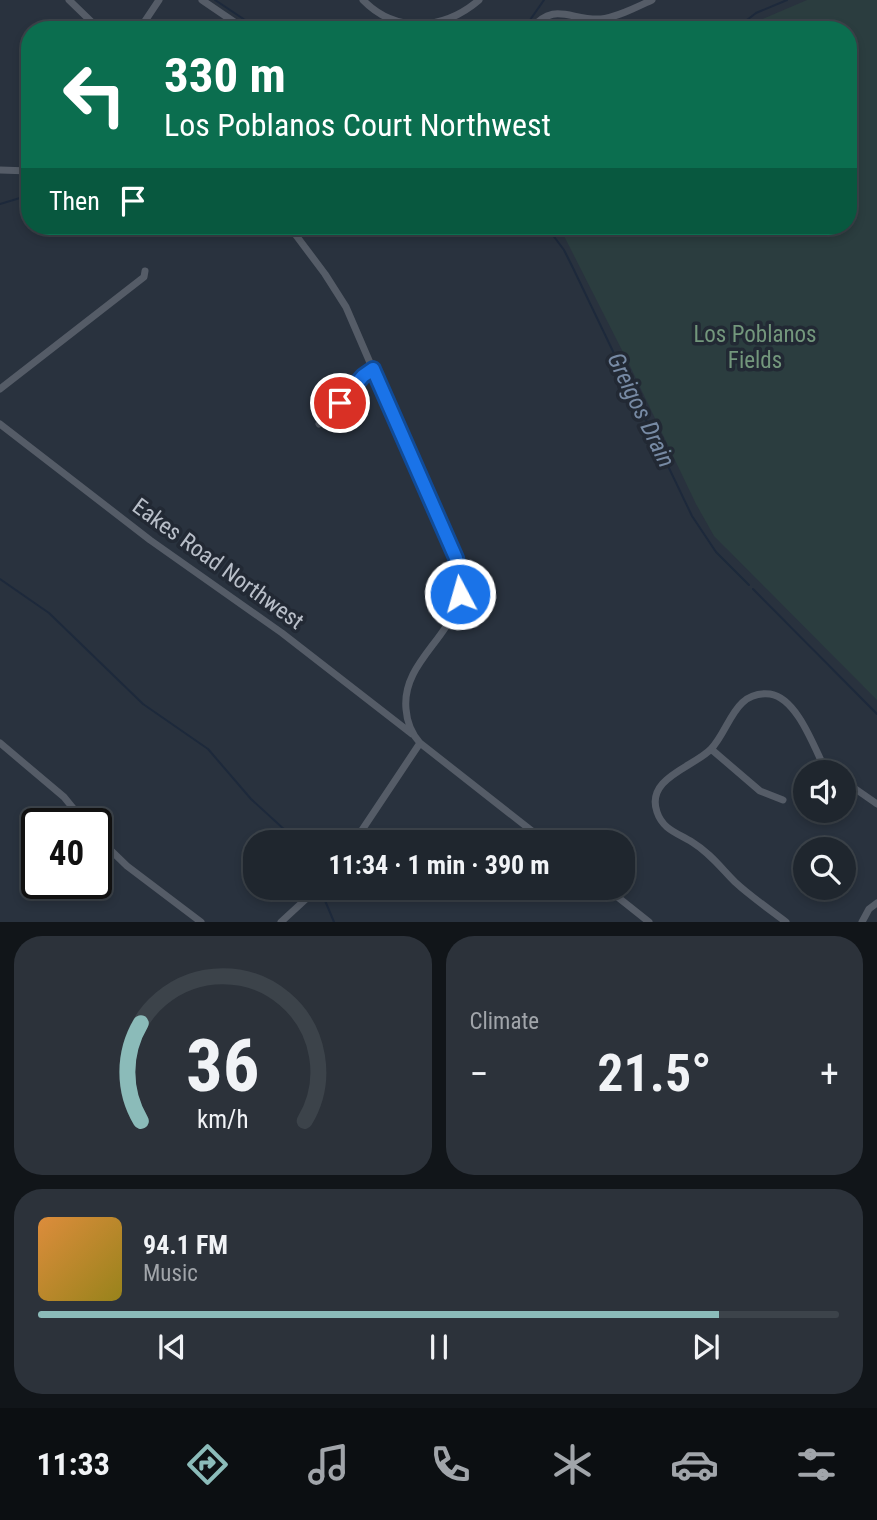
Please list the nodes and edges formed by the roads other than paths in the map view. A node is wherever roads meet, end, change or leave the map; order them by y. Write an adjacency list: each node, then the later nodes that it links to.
1 (69, 0): 7 (street)
2 (159, 0): 8 (street)
3 (202, 0): 9 (street)
4 (363, 0): 10 (street)
5 (479, 0): 11 (street)
6 (652, 0): 12 (street)
7 (91, 21)
8 (145, 21)
9 (233, 21)
10 (392, 21)
11 (442, 21)
12 (537, 21)
13 (0, 170): 14 (street)
14 (21, 171)
15 (296, 235): 17 (street)
16 (145, 271): 18 (street)
17 (373, 369): 20 (street); 21 (street)
18 (0, 389)
19 (0, 424): 21 (street, Eakes Road Northwest)
20 (319, 424)
21 (413, 735): 23 (street, Eakes Road Northwest)
22 (0, 743): 29 (street)
23 (420, 743): 30 (street); 31 (street, Eakes Road Northwest)
24 (711, 749): 25 (street); 27 (street); 39 (street)
25 (820, 760)
26 (856, 789): 28 (street)
27 (783, 800)
28 (877, 804)
29 (73, 808)
30 (362, 830)
31 (532, 830)
32 (112, 851): 36 (street)
33 (305, 900): 37 (street)
34 (621, 900): 38 (street)
35 (877, 903): 40 (street)
36 (201, 922)
37 (281, 922)
38 (649, 922)
39 (786, 922)
40 (862, 922)

